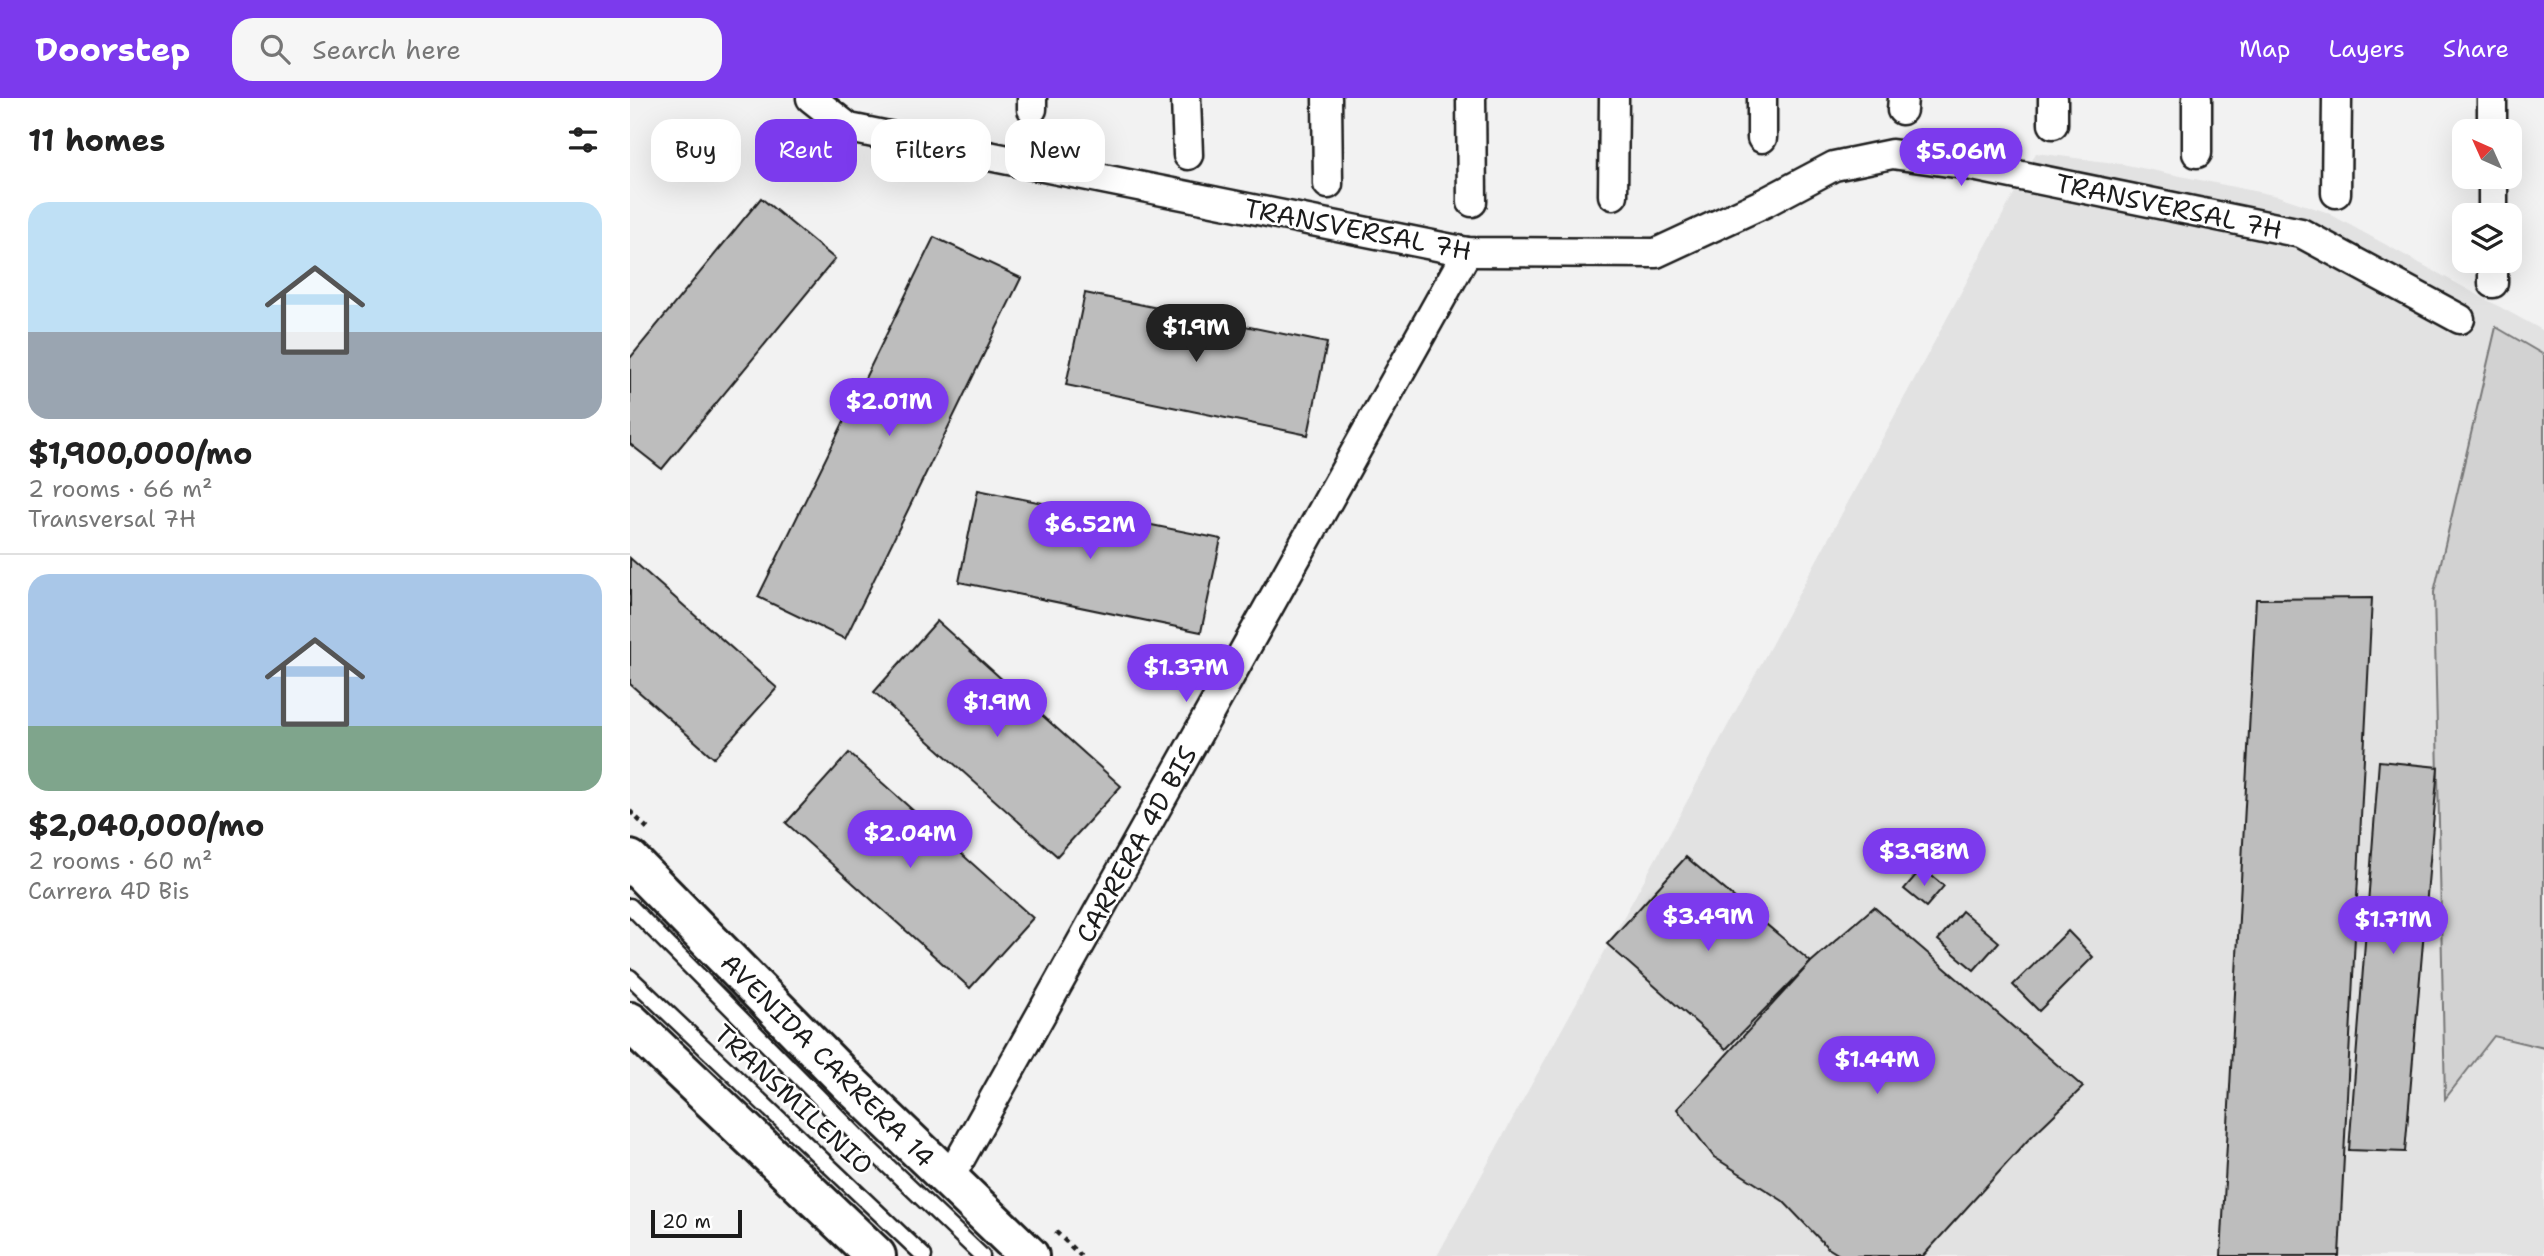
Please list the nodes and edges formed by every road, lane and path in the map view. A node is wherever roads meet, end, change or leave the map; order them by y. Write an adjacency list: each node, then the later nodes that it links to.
1 (811, 98): 18 (street, TRANSVERSAL 7H)
2 (1186, 98): 13 (street)
3 (1327, 98): 14 (street)
4 (1471, 98): 17 (street)
5 (1614, 98): 16 (street)
6 (1762, 98): 11 (street)
7 (2197, 98): 12 (street)
8 (2337, 98): 15 (street)
9 (2492, 98): 10 (street)
10 (2492, 119)
11 (1762, 138)
12 (2197, 153)
13 (1188, 155)
14 (1328, 184)
15 (2336, 193)
16 (1613, 195)
17 (1472, 202)
18 (1467, 252): 19 (street, TRANSVERSAL 7H); 24 (street, CARRERA 4D BIS)
19 (2460, 319)
20 (630, 860): 24 (main road, AVENIDA CARRERA 14)
21 (630, 906): 27 (lane, TRANSMILENIO)
22 (630, 977): 26 (lane, TRANSMILENIO)
23 (630, 1022): 25 (main road)
24 (949, 1179): 28 (main road, AVENIDA CARRERA 14)
25 (876, 1256)
26 (924, 1256)
27 (982, 1256)
28 (1029, 1256)

